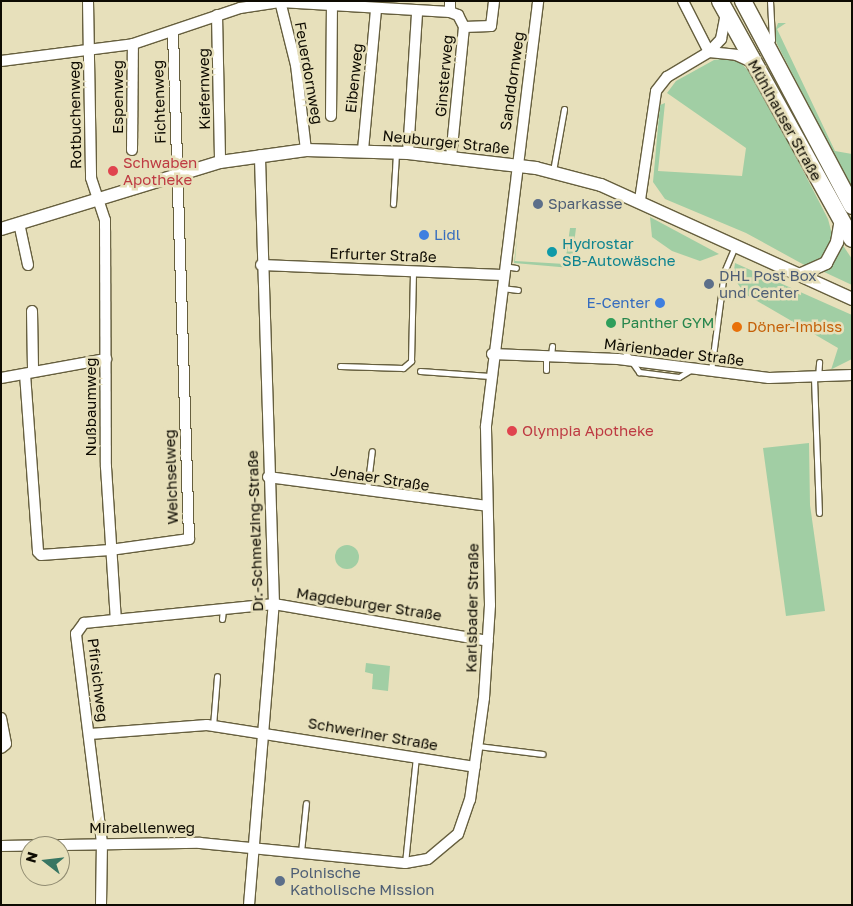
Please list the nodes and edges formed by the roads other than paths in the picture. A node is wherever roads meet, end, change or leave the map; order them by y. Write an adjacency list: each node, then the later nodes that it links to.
1 (88, 1): 17 (street, Rotbuchenweg)
2 (494, 1): 14 (street, Ginsterweg)
3 (538, 1): 31 (street, Sanddornweg)
4 (683, 1): 18 (street)
5 (743, 1): 22 (main road, Mühlhauser Straße)
6 (770, 1): 22 (lane)
7 (280, 2): 8 (street, Ginsterweg); 13 (street, Ginsterweg); 25 (street, Feuerdornweg)
8 (332, 5): 11 (street, Ginsterweg); 23 (street)
9 (450, 7): 12 (street, Ginsterweg); 14 (street, Ginsterweg)
10 (723, 7): 18 (street); 20 (main road, Mühlhauser Straße)
11 (376, 10): 12 (street, Ginsterweg); 26 (street, Eibenweg)
12 (417, 13): 27 (street)
13 (216, 15): 15 (street, Ginsterweg); 30 (street, Kiefernweg)
14 (464, 27): 29 (street, Ginsterweg)
15 (173, 32): 16 (street, Ginsterweg); 32 (street, Fichtenweg)
16 (133, 44): 17 (street, Ginsterweg); 24 (street, Espenweg)
17 (88, 50): 19 (street, Ginsterweg); 34 (street, Rotbuchenweg)
18 (709, 52): 20 (street); 35 (street)
19 (1, 61)
20 (753, 63): 38 (main road, Mühlhauser Straße)
21 (564, 109): 33 (lane)
22 (802, 113): 37 (main road, Mühlhauser Straße)
23 (331, 116)
24 (132, 150)
25 (306, 150): 26 (street, Neuburger Straße); 28 (street, Neuburger Straße)
26 (363, 150): 27 (street, Neuburger Straße)
27 (402, 152): 29 (street, Neuburger Straße); 36 (lane)
28 (260, 155): 30 (street, Neuburger Straße); 43 (street, Dr.-Schmelzing-Straße)
29 (451, 158): 31 (street, Neuburger Straße)
30 (220, 162): 32 (street, Neuburger Straße)
31 (516, 166): 33 (street, Neuburger Straße); 47 (street, Karlsbader Straße)
32 (177, 172): 34 (street, Neuburger Straße); 73 (street, Weichselweg)
33 (553, 172): 35 (street, Neuburger Straße)
34 (97, 197): 39 (street, Neuburger Straße); 56 (street, Nußbaumweg)
35 (640, 200): 42 (street, Neuburger Straße)
36 (393, 204)
37 (852, 206)
38 (841, 220): 41 (main road, Mühlhauser Straße); 48 (street)
39 (20, 223): 40 (street, Neuburger Straße); 44 (street)
40 (1, 229)
41 (852, 239)
42 (735, 246): 48 (street, Neuburger Straße); 62 (lane)
43 (261, 264): 46 (street, Erfurter Straße); 69 (street, Dr.-Schmelzing-Straße)
44 (28, 265)
45 (516, 268): 47 (lane)
46 (413, 271): 47 (street, Erfurter Straße); 59 (lane)
47 (504, 271): 49 (street, Karlsbader Straße)
48 (797, 276): 51 (street, Neuburger Straße)
49 (501, 288): 50 (lane); 55 (street, Karlsbader Straße)
50 (518, 290)
51 (852, 299)
52 (32, 311): 63 (street)
53 (618, 342): 57 (lane)
54 (550, 352): 55 (street, Marienbader Straße); 57 (street, Marienbader Straße); 60 (lane)
55 (492, 354): 65 (street, Karlsbader Straße)
56 (106, 359): 63 (street); 73 (street, Nußbaumweg)
57 (627, 360): 62 (street, Marienbader Straße)
58 (818, 362): 67 (lane)
59 (340, 366)
60 (546, 370)
61 (420, 371): 65 (lane)
62 (711, 371): 67 (street, Marienbader Straße)
63 (29, 373): 66 (street); 73 (street, Weichselweg)
64 (852, 375): 67 (street, Marienbader Straße)
65 (490, 376): 71 (street, Karlsbader Straße)
66 (1, 378)
67 (816, 378): 72 (lane)
68 (372, 452): 70 (lane)
69 (268, 477): 70 (street, Jenaer Straße); 74 (street, Dr.-Schmelzing-Straße)
70 (367, 490): 71 (street, Jenaer Straße)
71 (487, 506): 78 (street, Karlsbader Straße)
72 (819, 513)
73 (110, 550): 77 (street, Nußbaumweg)
74 (274, 604): 75 (street, Pfirsichweg); 78 (street, Magdeburger Straße); 82 (street, Dr.-Schmelzing-Straße)
75 (223, 608): 76 (lane); 77 (street, Pfirsichweg)
76 (222, 619)
77 (116, 620): 83 (street, Pfirsichweg)
78 (488, 641): 84 (street, Karlsbader Straße)
79 (217, 676): 81 (lane)
80 (1, 718): 85 (street)
81 (213, 726): 82 (street, Schweriner Straße); 83 (street, Schweriner Straße)
82 (265, 731): 87 (street, Schweriner Straße); 92 (street, Dr.-Schmelzing-Straße)
83 (90, 734): 90 (street, Pfirsichweg)
84 (478, 746): 86 (lane); 88 (street, Karlsbader Straße)
85 (1, 748)
86 (543, 754)
87 (416, 756): 88 (street, Schweriner Straße); 94 (lane)
88 (475, 767): 94 (street, Karlsbader Straße)
89 (306, 803): 93 (lane)
90 (102, 843): 91 (street, Mirabellenweg); 92 (street, Mirabellenweg); 95 (street, Pfirsichweg)
91 (1, 846)
92 (252, 848): 93 (street, Karlsbader Straße); 96 (street, Dr.-Schmelzing-Straße)
93 (300, 853): 94 (street, Karlsbader Straße)
94 (405, 864)
95 (100, 905)
96 (249, 905)

